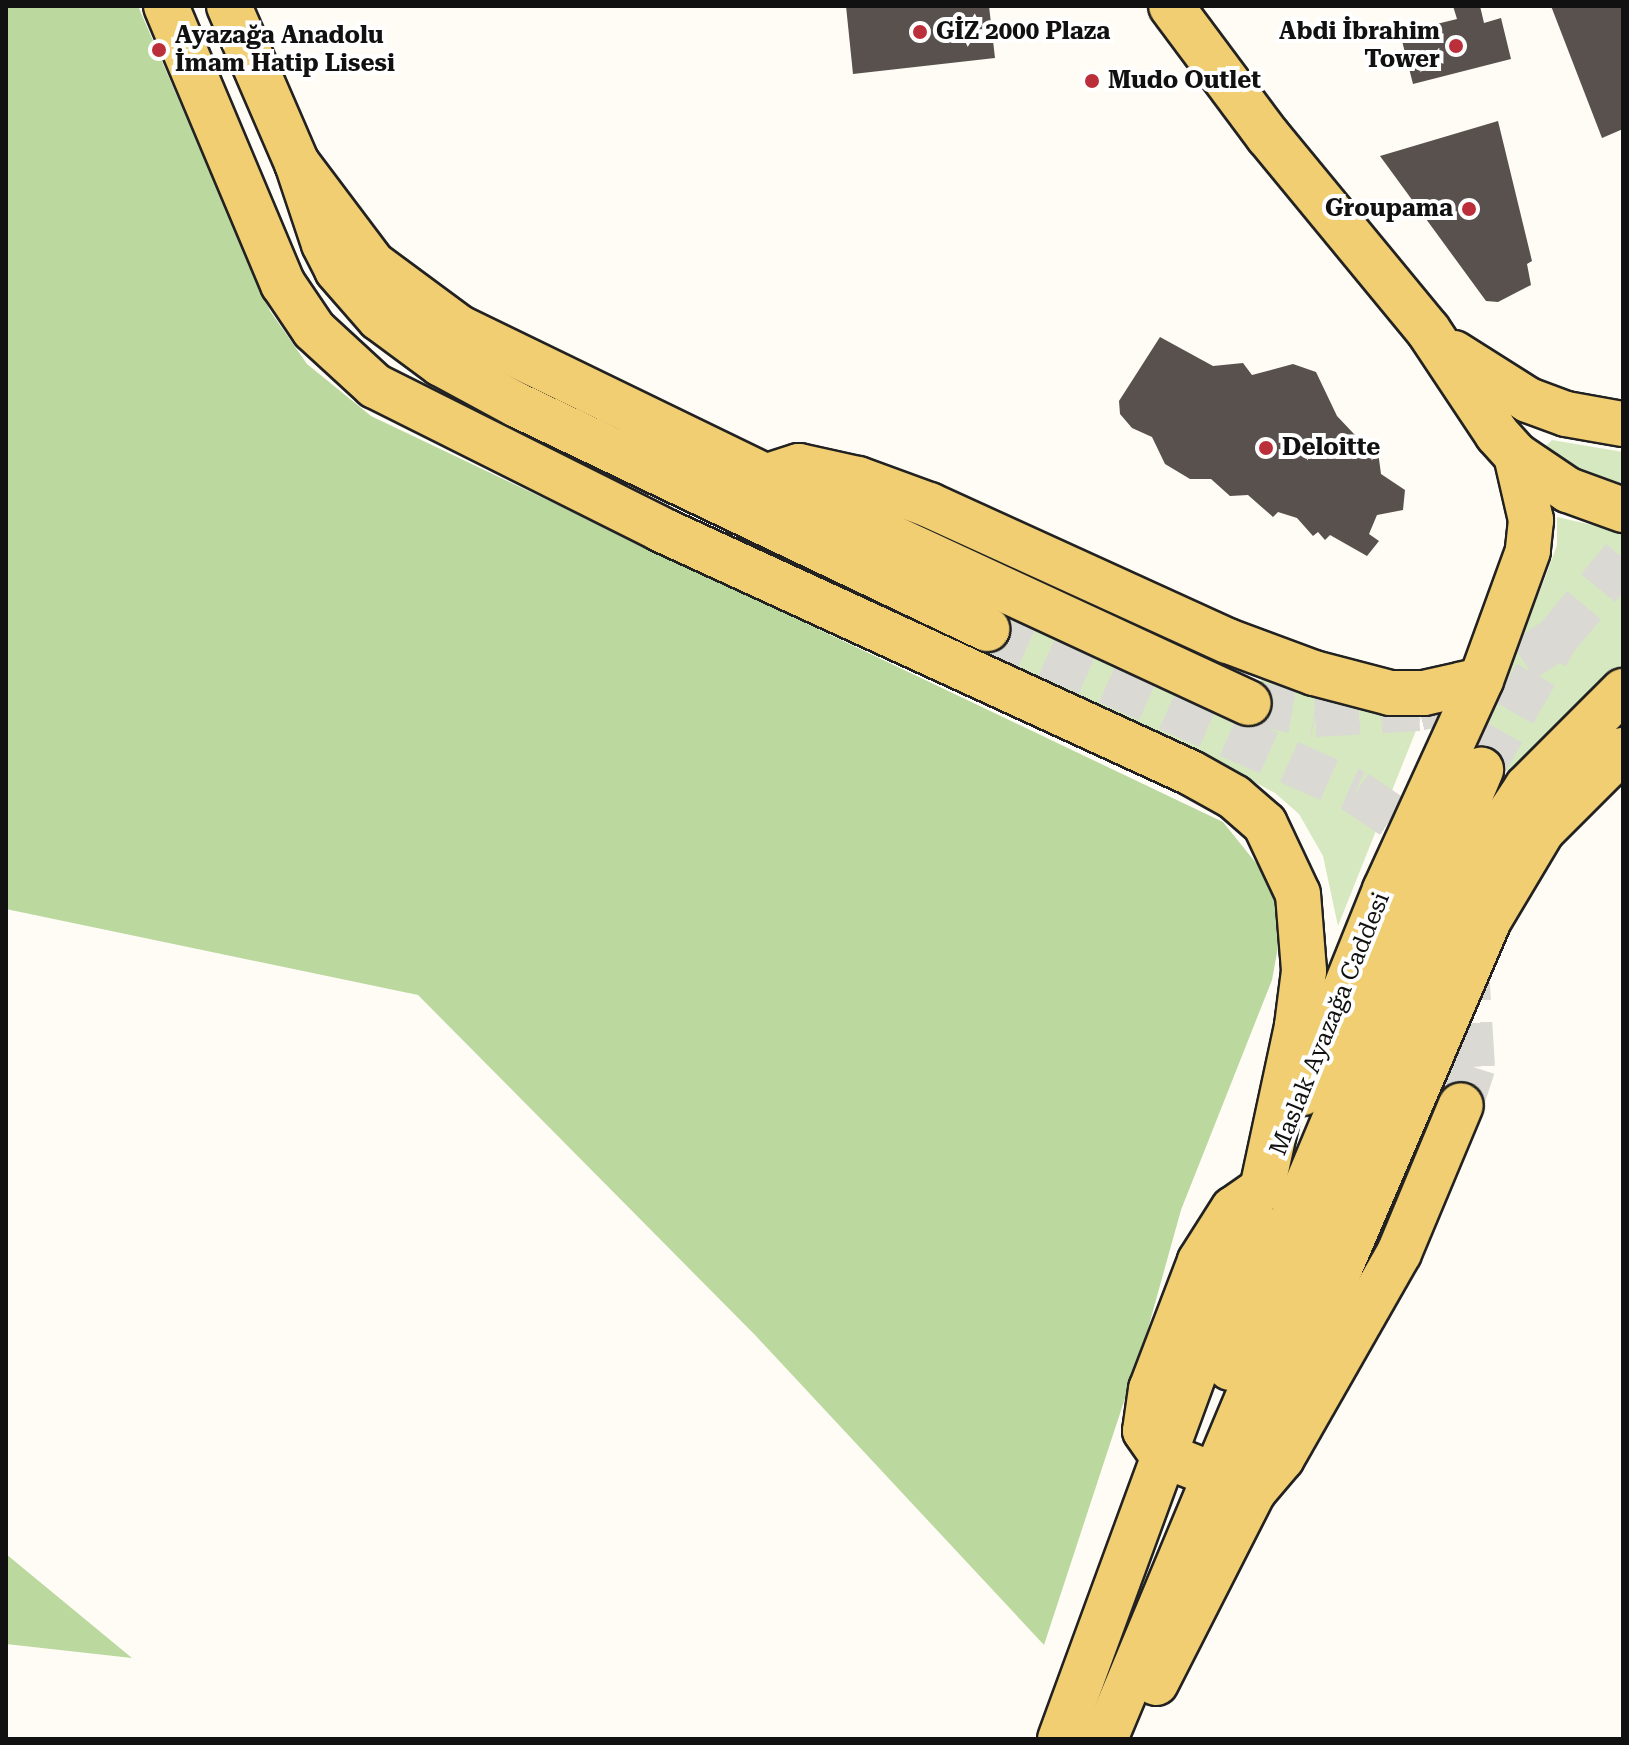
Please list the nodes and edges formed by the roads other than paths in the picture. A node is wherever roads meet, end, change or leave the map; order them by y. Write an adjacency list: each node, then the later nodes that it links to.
1 (166, 6): 17 (main road)
2 (229, 6): 4 (main road)
3 (1171, 6): 5 (main road)
4 (297, 163): 8 (main road); 10 (main road)
5 (1428, 330): 6 (main road); 7 (main road, Maslak Ayazağa Caddesi)
6 (1623, 424)
7 (1516, 455): 9 (main road); 11 (main road, Maslak Ayazağa Caddesi)
8 (765, 477): 11 (main road); 13 (main road)
9 (1623, 510)
10 (987, 629)
11 (1481, 680): 17 (main road, Maslak Ayazağa Caddesi)
12 (1623, 691): 18 (main road)
13 (1249, 703)
14 (1623, 750): 18 (main road)
15 (1481, 770): 18 (main road)
16 (1461, 1105): 18 (main road)
17 (1262, 1189): 18 (main road, Maslak Ayazağa Caddesi)
18 (1205, 1471): 19 (main road, Maslak Ayazağa Caddesi); 19 (main road); 20 (main road)
19 (1078, 1733)
20 (1128, 1739)

